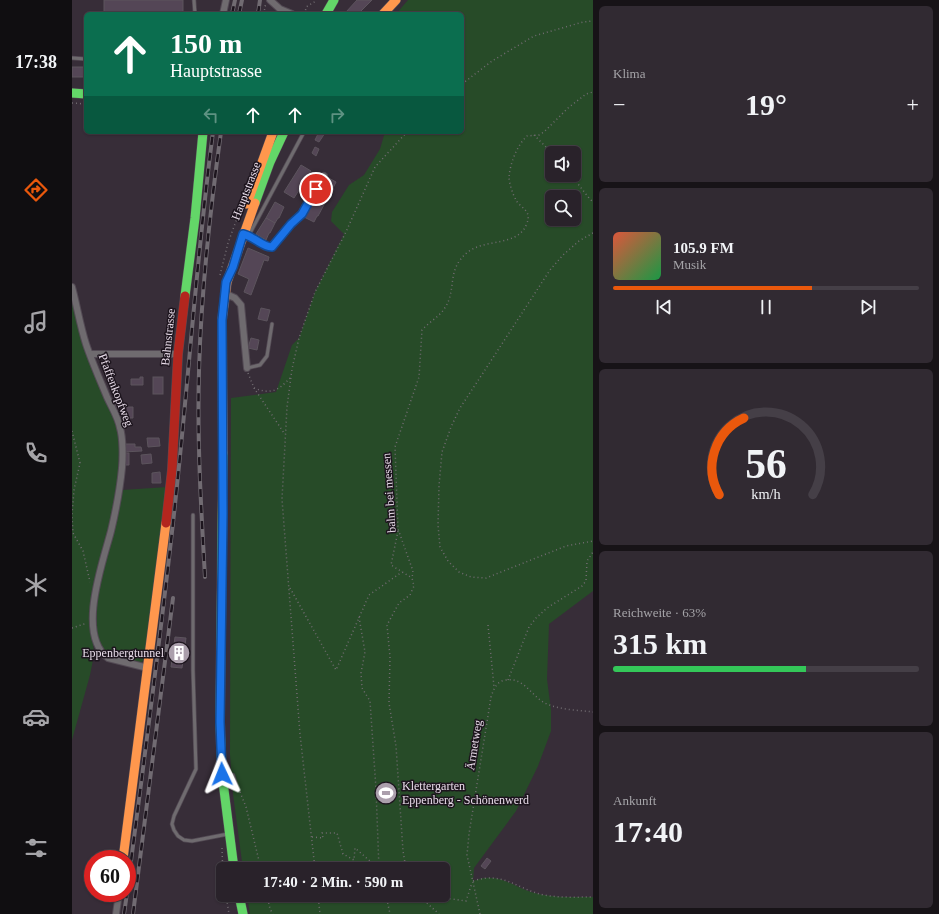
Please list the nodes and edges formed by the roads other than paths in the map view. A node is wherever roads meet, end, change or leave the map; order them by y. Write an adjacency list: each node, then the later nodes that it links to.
1 (194, 0): 6 (lane)
2 (226, 0): 7 (street)
3 (334, 0): 9 (main road)
4 (396, 0): 10 (main road)
5 (271, 1): 8 (street)
6 (195, 12)
7 (223, 12)
8 (287, 12)
9 (327, 12)
10 (386, 12)
11 (72, 58): 12 (lane)
12 (84, 58)
13 (72, 93): 14 (main road)
14 (84, 94)
15 (203, 134): 26 (main road, Bahnstrasse)
16 (272, 134): 21 (main road, Hauptstrasse)
17 (283, 134): 20 (main road, Hauptstrasse)
18 (303, 134): 20 (lane)
19 (324, 176): 20 (street)
20 (246, 234): 21 (main road, Hauptstrasse)
21 (226, 282): 23 (main road, Hauptstrasse)
22 (72, 287): 25 (street, Pfaffenkopfweg)
23 (224, 294): 27 (street); 30 (main road, Hauptstrasse)
24 (272, 324): 27 (lane)
25 (91, 354): 26 (street); 29 (street, Pfaffenkopfweg)
26 (178, 354): 29 (main road, Bahnstrasse)
27 (247, 368)
28 (192, 515): 32 (lane)
29 (148, 668): 33 (main road, Bahnstrasse)
30 (222, 774): 31 (lane); 32 (main road, Hauptstrasse)
31 (238, 789)
32 (225, 835): 34 (main road, Hauptstrasse)
33 (125, 850)
34 (232, 862)
35 (118, 902): 37 (street)
36 (240, 902): 38 (main road)
37 (116, 914)
38 (243, 914)

